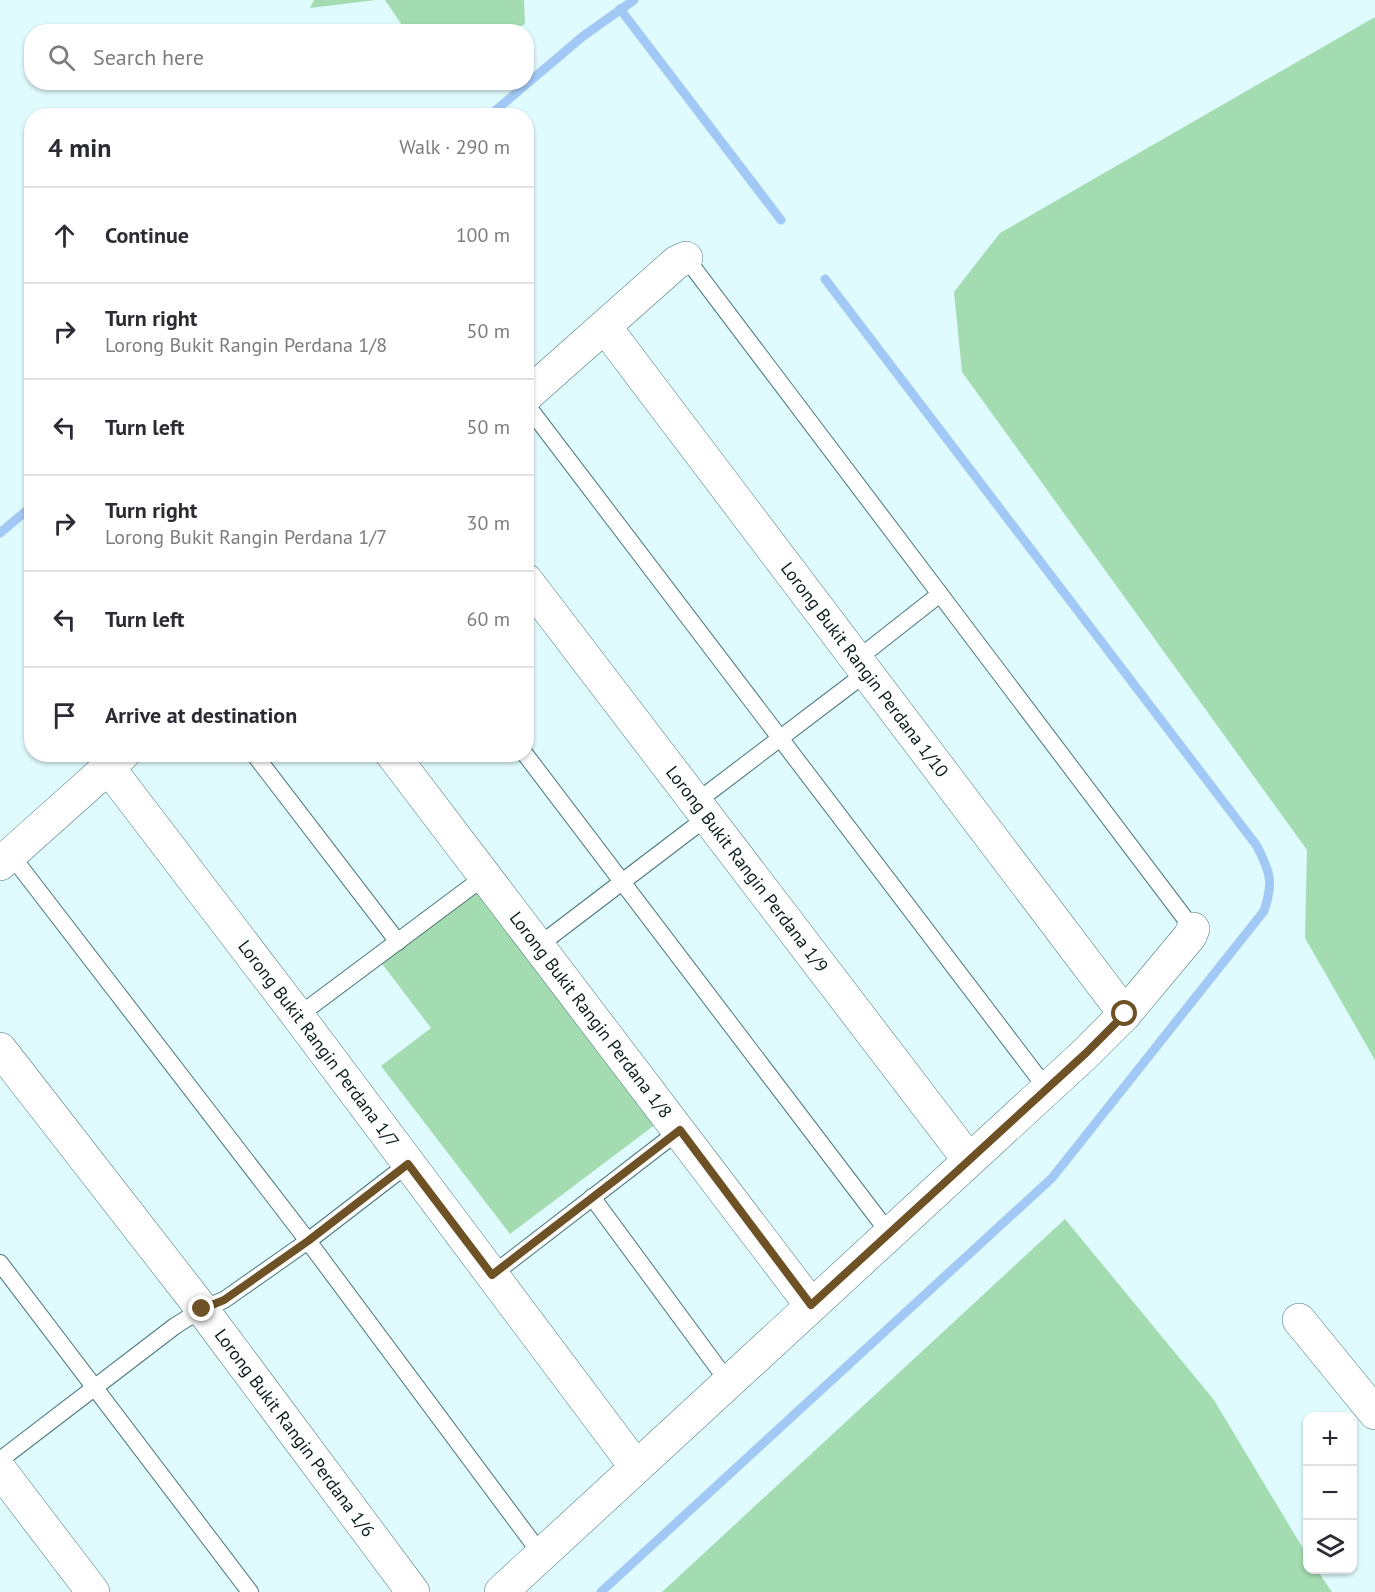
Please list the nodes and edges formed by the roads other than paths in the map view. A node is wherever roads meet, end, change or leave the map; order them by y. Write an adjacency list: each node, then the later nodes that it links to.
1 (686, 258): 2 (street); 6 (lane)
2 (605, 327): 3 (street); 7 (street, Lorong Bukit Rangin Perdana 1/10)
3 (534, 389)
4 (534, 415): 8 (lane)
5 (534, 591): 14 (street, Lorong Bukit Rangin Perdana 1/9)
6 (940, 594): 7 (lane); 18 (lane)
7 (861, 667): 8 (lane); 21 (street, Lorong Bukit Rangin Perdana 1/10)
8 (779, 737): 14 (lane); 24 (lane)
9 (115, 762): 15 (street)
10 (117, 762): 22 (street, Lorong Bukit Rangin Perdana 1/7)
11 (260, 762): 19 (lane)
12 (398, 762): 16 (street, Lorong Bukit Rangin Perdana 1/8)
13 (531, 762): 17 (lane)
14 (700, 810): 17 (lane); 26 (street, Lorong Bukit Rangin Perdana 1/9)
15 (5, 859): 30 (lane)
16 (484, 877): 19 (lane); 20 (street, Lorong Bukit Rangin Perdana 1/8)
17 (621, 883): 20 (lane); 29 (lane)
18 (1193, 929): 21 (street)
19 (398, 942): 22 (lane)
20 (538, 946): 25 (street, Lorong Bukit Rangin Perdana 1/8)
21 (1125, 1014): 24 (street)
22 (298, 1016): 27 (street, Lorong Bukit Rangin Perdana 1/7)
23 (0, 1048): 34 (street, Lorong Bukit Rangin Perdana 1/6)
24 (1047, 1089): 26 (street)
25 (680, 1130): 28 (lane); 33 (street, Lorong Bukit Rangin Perdana 1/8)
26 (969, 1160): 29 (street)
27 (408, 1164): 30 (lane); 32 (street, Lorong Bukit Rangin Perdana 1/7)
28 (592, 1197): 32 (lane); 36 (lane)
29 (889, 1233): 33 (street)
30 (308, 1241): 34 (lane); 42 (lane)
31 (0, 1263): 37 (lane)
32 (492, 1275): 40 (street, Lorong Bukit Rangin Perdana 1/7)
33 (811, 1305): 36 (street)
34 (202, 1309): 37 (lane); 45 (street, Lorong Bukit Rangin Perdana 1/6)
35 (1299, 1320): 38 (street)
36 (729, 1383): 40 (street)
37 (95, 1388): 39 (lane); 44 (lane)
38 (1375, 1413)
39 (0, 1460)
40 (636, 1467): 42 (street)
41 (0, 1470): 43 (street)
42 (541, 1554): 46 (street)
43 (93, 1592)
44 (250, 1592)
45 (413, 1592)
46 (501, 1592)

